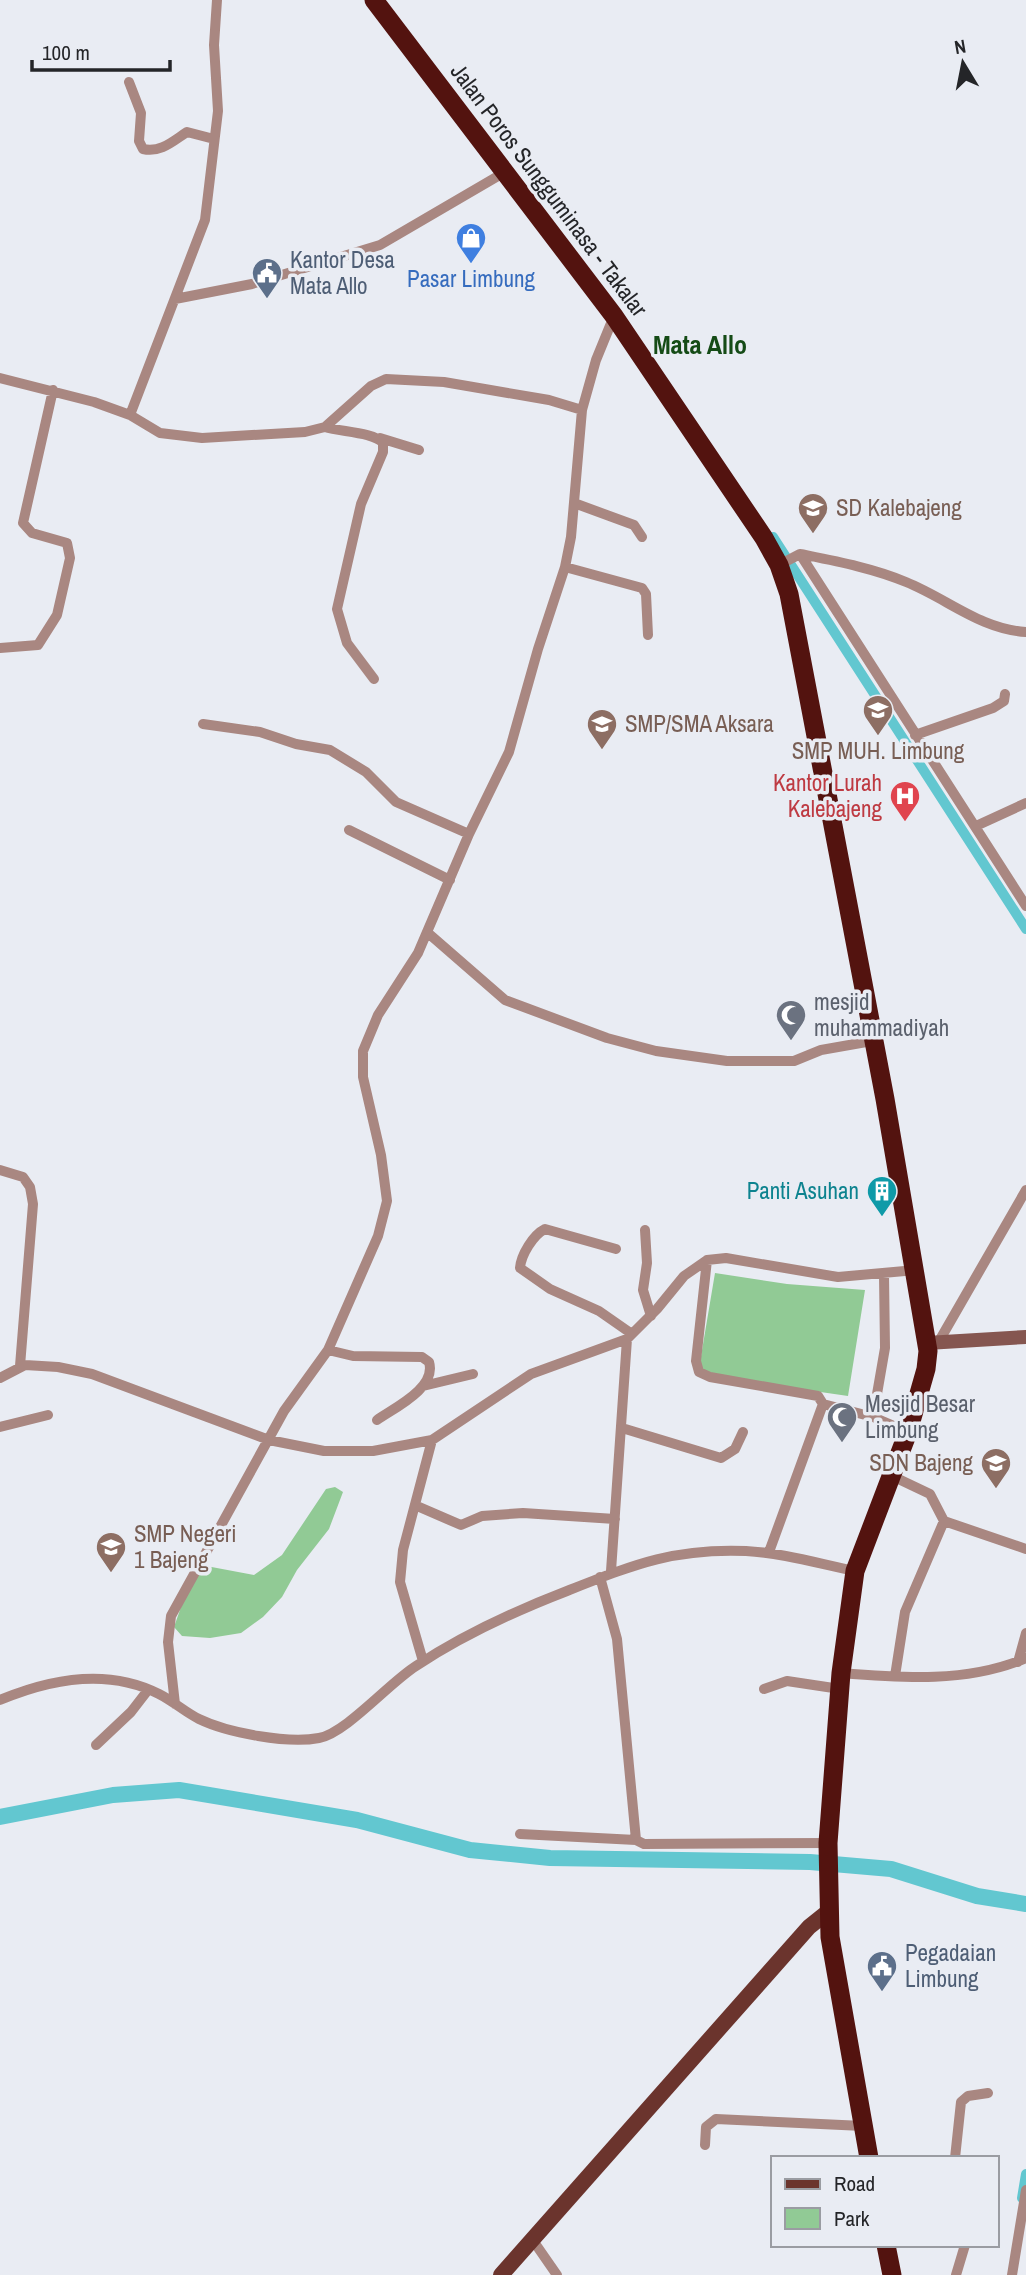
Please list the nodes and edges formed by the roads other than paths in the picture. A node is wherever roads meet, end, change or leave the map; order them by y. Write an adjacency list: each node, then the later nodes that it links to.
1 (217, 0): 4 (street)
2 (374, 0): 5 (highway, Jalan Poros Sungguminasa - Takalar)
3 (129, 82): 4 (street)
4 (214, 139): 6 (street)
5 (505, 172): 6 (street); 7 (highway, Jalan Poros Sungguminasa - Takalar)
6 (175, 299): 11 (street)
7 (614, 316): 10 (street); 17 (highway, Jalan Poros Sungguminasa - Takalar)
8 (0, 378): 9 (street)
9 (52, 390): 11 (street); 21 (street)
10 (582, 410): 12 (street); 15 (street)
11 (130, 415): 12 (street)
12 (325, 427): 13 (street)
13 (380, 439): 14 (street); 22 (street)
14 (419, 450)
15 (574, 503): 16 (street); 18 (street)
16 (642, 537)
17 (791, 559): 19 (street); 25 (street); 33 (highway, Jalan Poros Sungguminasa - Takalar)
18 (565, 567): 20 (street); 29 (street)
19 (1026, 632)
20 (648, 635)
21 (0, 648)
22 (374, 679)
23 (1005, 694): 25 (street)
24 (203, 724): 29 (street)
25 (915, 735): 27 (street)
26 (1026, 803): 27 (street)
27 (975, 826): 31 (street)
28 (349, 830): 30 (street)
29 (469, 834): 30 (street)
30 (450, 880): 32 (street)
31 (1026, 906)
32 (428, 933): 33 (street); 45 (street)
33 (872, 1041): 39 (highway, Jalan Poros Sungguminasa - Takalar)
34 (0, 1170): 46 (street)
35 (1026, 1191): 44 (street)
36 (645, 1230): 41 (street)
37 (616, 1250): 42 (street)
38 (707, 1261): 40 (street); 41 (street); 50 (street)
39 (916, 1270): 40 (street); 44 (highway, Jalan Poros Sungguminasa - Takalar)
40 (884, 1275): 52 (street)
41 (651, 1316): 42 (street)
42 (630, 1336): 55 (street); 59 (street)
43 (1026, 1337): 44 (street)
44 (933, 1343): 57 (highway, Jalan Poros Sungguminasa - Takalar)
45 (328, 1350): 49 (street); 58 (street)
46 (20, 1366): 48 (street); 58 (street)
47 (473, 1374): 49 (street)
48 (0, 1378)
49 (423, 1386): 53 (street)
50 (823, 1404): 52 (street); 65 (street)
51 (48, 1415): 54 (street)
52 (873, 1417): 57 (street)
53 (377, 1420)
54 (0, 1427)
55 (622, 1428): 56 (street); 62 (street)
56 (743, 1432)
57 (908, 1432): 60 (highway, Jalan Poros Sungguminasa - Takalar)
58 (269, 1440): 59 (street); 77 (street)
59 (432, 1440): 61 (street)
60 (890, 1475): 63 (street); 67 (highway, Jalan Poros Sungguminasa - Takalar)
61 (417, 1506): 62 (street); 71 (street)
62 (615, 1519): 66 (street)
63 (944, 1521): 64 (street); 72 (street)
64 (1026, 1549)
65 (769, 1552): 66 (street); 67 (street)
66 (611, 1571): 68 (street)
67 (855, 1571): 73 (highway, Jalan Poros Sungguminasa - Takalar)
68 (600, 1577): 71 (street); 80 (street)
69 (1026, 1633): 70 (street)
70 (1022, 1660): 72 (street)
71 (422, 1661): 77 (street)
72 (895, 1676): 73 (street)
73 (841, 1681): 74 (street); 81 (highway, Jalan Poros Sungguminasa - Takalar)
74 (765, 1689)
75 (148, 1690): 76 (street); 77 (street); 78 (street)
76 (0, 1700)
77 (175, 1704)
78 (96, 1745)
79 (520, 1834): 80 (street)
80 (636, 1840): 81 (street)
81 (828, 1854): 82 (highway, Jalan Poros Sungguminasa - Takalar)
82 (829, 1911): 84 (highway, Jalan Poros Sungguminasa - Takalar); 89 (main road)
83 (988, 2093): 87 (street)
84 (863, 2126): 85 (street); 86 (highway, Jalan Poros Sungguminasa - Takalar)
85 (705, 2145)
86 (869, 2156)
87 (956, 2156)
88 (1026, 2190): 96 (street)
89 (532, 2239): 92 (main road); 93 (street)
90 (886, 2247): 94 (highway)
91 (964, 2247): 95 (street)
92 (501, 2275)
93 (557, 2275)
94 (892, 2275)
95 (956, 2275)
96 (1012, 2275)

